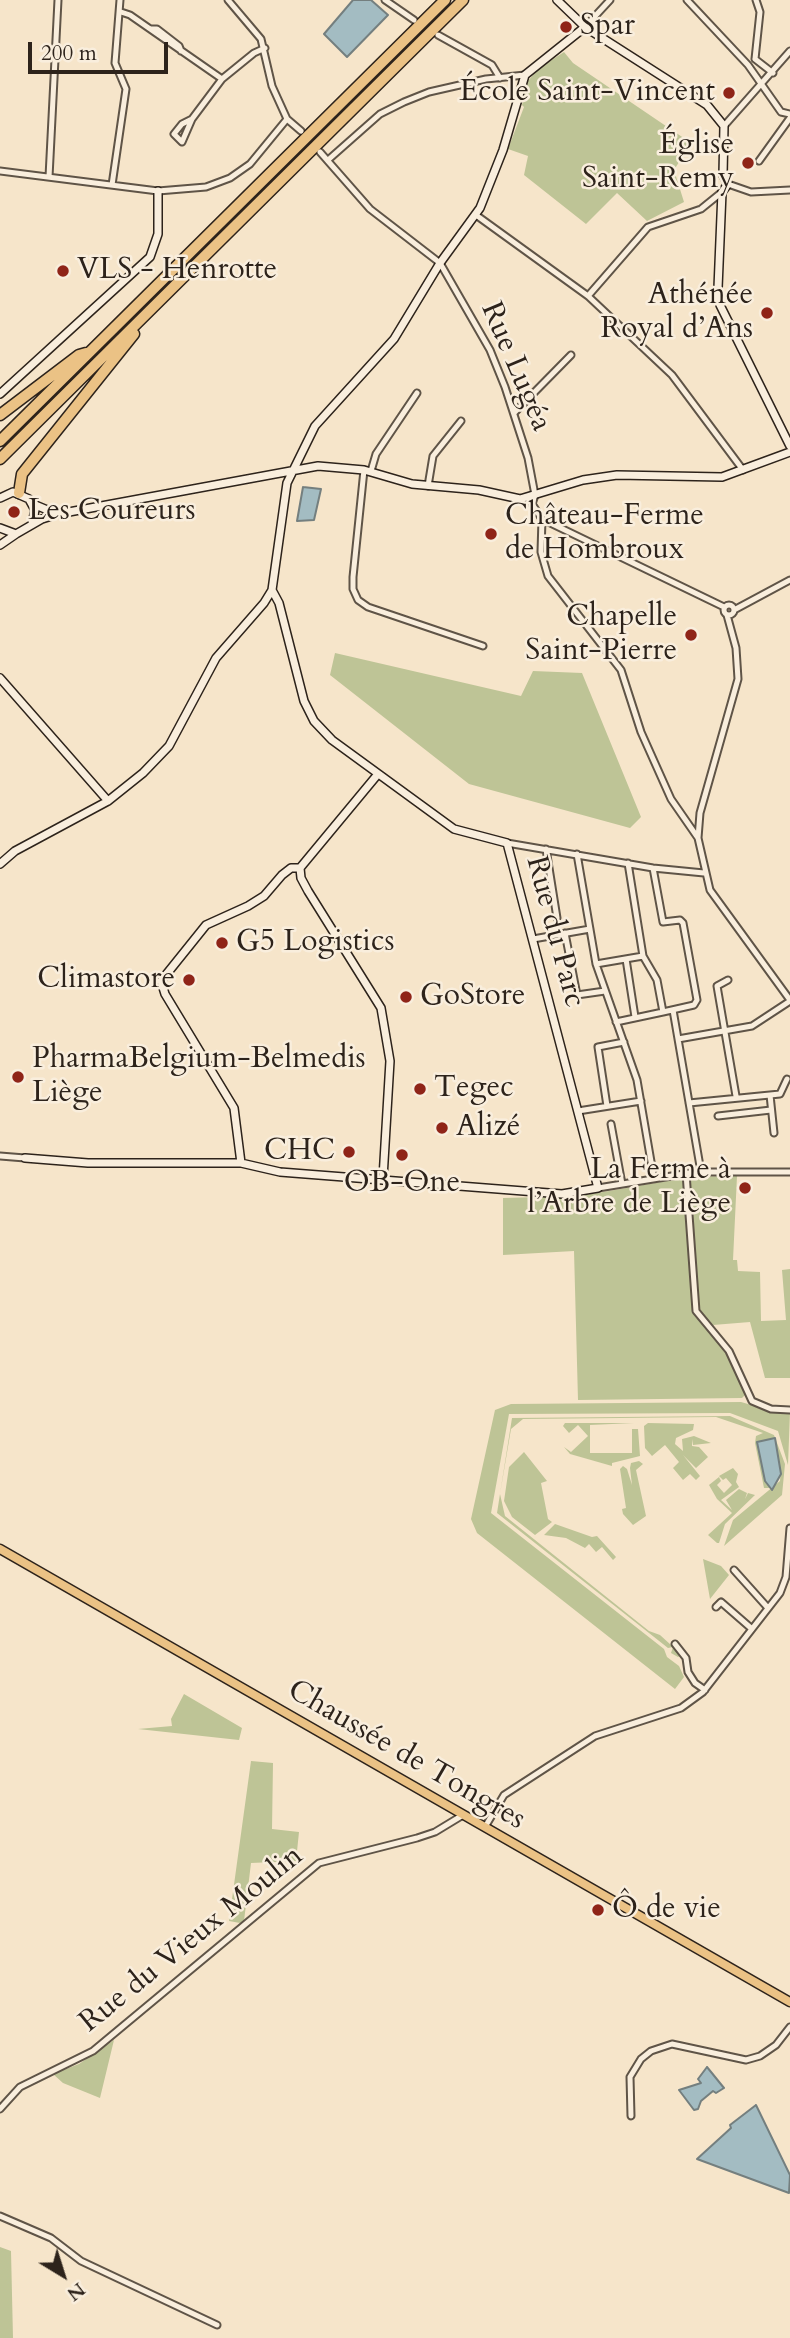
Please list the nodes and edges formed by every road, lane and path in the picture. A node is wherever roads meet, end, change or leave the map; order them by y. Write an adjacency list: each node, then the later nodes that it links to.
1 (58, 0): 33 (street)
2 (120, 0): 11 (street)
3 (228, 0): 15 (street)
4 (385, 0): 12 (street)
5 (445, 0): 43 (highway)
6 (463, 0): 40 (highway)
7 (557, 0): 13 (street)
8 (610, 0): 13 (street)
9 (687, 0): 18 (street)
10 (756, 0): 17 (street)
11 (121, 12): 22 (street); 35 (street)
12 (414, 20)
13 (585, 27): 20 (street); 27 (street)
14 (438, 35): 21 (street)
15 (265, 48): 22 (street); 25 (street)
16 (790, 51): 19 (street)
17 (755, 60): 18 (street); 19 (street)
18 (748, 65): 23 (street)
19 (773, 73): 23 (street)
20 (525, 75): 21 (street); 39 (street)
21 (500, 78): 30 (street)
22 (222, 79): 26 (street)
23 (762, 83): 24 (street); 27 (street)
24 (790, 115): 31 (street)
25 (287, 119): 28 (street); 37 (street)
26 (192, 120)
27 (724, 126): 34 (street)
28 (301, 131)
29 (320, 152): 30 (street)
30 (328, 160): 41 (street)
31 (759, 161)
32 (0, 171): 33 (street)
33 (49, 177): 35 (street)
34 (728, 184): 36 (street); 38 (street)
35 (111, 185): 37 (street)
36 (790, 190)
37 (158, 191): 46 (street)
38 (722, 192): 42 (street); 51 (street)
39 (476, 215): 41 (street); 42 (street)
40 (214, 246): 53 (highway); 58 (highway)
41 (440, 262): 47 (street, Rue Lugéa); 56 (street)
42 (588, 296): 55 (street)
43 (90, 352): 48 (highway); 50 (highway)
44 (571, 355): 47 (street)
45 (417, 393): 54 (street)
46 (0, 394)
47 (514, 413): 60 (street, Rue Lugéa)
48 (0, 415)
49 (461, 421): 57 (street)
50 (0, 441)
51 (790, 446)
52 (790, 452): 55 (street)
53 (0, 459)
54 (368, 470): 56 (street); 57 (street); 73 (street)
55 (743, 470): 60 (street)
56 (291, 471): 62 (street); 69 (street)
57 (428, 486): 60 (street)
58 (19, 493): 59 (street); 61 (street)
59 (3, 494)
60 (535, 495): 63 (street, Rue Lugéa)
61 (32, 503): 62 (street); 64 (street)
62 (58, 514): 64 (street)
63 (542, 519): 70 (street); 77 (street)
64 (31, 524): 66 (street)
65 (0, 528): 66 (street)
66 (16, 534): 67 (street)
67 (0, 545)
68 (790, 580): 71 (street)
69 (272, 590): 75 (street, Rue du Parc); 76 (street)
70 (724, 607): 71 (street); 72 (street)
71 (734, 610): 72 (street)
72 (727, 615): 77 (street)
73 (483, 646)
74 (0, 678): 76 (street)
75 (378, 774): 78 (street, Rue du Parc); 83 (street)
76 (108, 801): 82 (street)
77 (698, 838): 85 (street)
78 (507, 843): 79 (street); 89 (street, Rue du Parc)
79 (546, 849): 80 (street); 86 (street)
80 (577, 854): 81 (street); 87 (street)
81 (628, 863): 84 (street); 90 (street)
82 (0, 864)
83 (300, 868): 116 (street); 120 (street)
84 (653, 868): 85 (street); 96 (street)
85 (704, 873): 95 (street)
86 (557, 918)
87 (590, 929): 88 (street); 92 (street)
88 (565, 933): 89 (street); 94 (street)
89 (533, 939): 110 (street, Rue du Parc)
90 (643, 956): 91 (street); 97 (street)
91 (626, 959): 92 (street); 98 (street)
92 (596, 964): 94 (street)
93 (728, 980): 100 (street)
94 (606, 991): 99 (street)
95 (790, 1000): 100 (street)
96 (673, 1010): 97 (street); 101 (street)
97 (663, 1012): 98 (street)
98 (635, 1017): 99 (street)
99 (616, 1022): 102 (street)
100 (725, 1031): 101 (street); 105 (street)
101 (678, 1040): 107 (street)
102 (624, 1042): 106 (street); 108 (street)
103 (788, 1079): 104 (street)
104 (770, 1095): 105 (street); 109 (street)
105 (736, 1096): 107 (street)
106 (641, 1101): 108 (street); 121 (street)
107 (689, 1103): 117 (street)
108 (607, 1106): 110 (street)
109 (771, 1110): 111 (street); 113 (street)
110 (578, 1111): 123 (street, Rue du Parc)
111 (719, 1116)
112 (611, 1124): 122 (street)
113 (774, 1133)
114 (0, 1156): 115 (street)
115 (25, 1158): 116 (street)
116 (241, 1163): 120 (street)
117 (701, 1171): 118 (street); 119 (street)
118 (790, 1172)
119 (686, 1173): 121 (street); 124 (street)
120 (383, 1178): 123 (street)
121 (654, 1179): 122 (street)
122 (622, 1184): 123 (street)
123 (598, 1188)
124 (790, 1410)
125 (790, 1528): 129 (street)
126 (0, 1549): 133 (main road, Chaussée de Tongres)
127 (734, 1570): 129 (street)
128 (716, 1607): 130 (street)
129 (768, 1608): 130 (street)
130 (752, 1629): 132 (street)
131 (675, 1644): 132 (street)
132 (705, 1690): 134 (street)
133 (463, 1815): 134 (main road, Chaussée de Tongres); 137 (street, Rue du Vieux Moulin)
134 (485, 1827): 135 (main road, Chaussée de Tongres)
135 (790, 2002)
136 (790, 2026): 138 (street)
137 (0, 2109)
138 (631, 2116)
139 (0, 2216): 140 (street)
140 (217, 2325)

